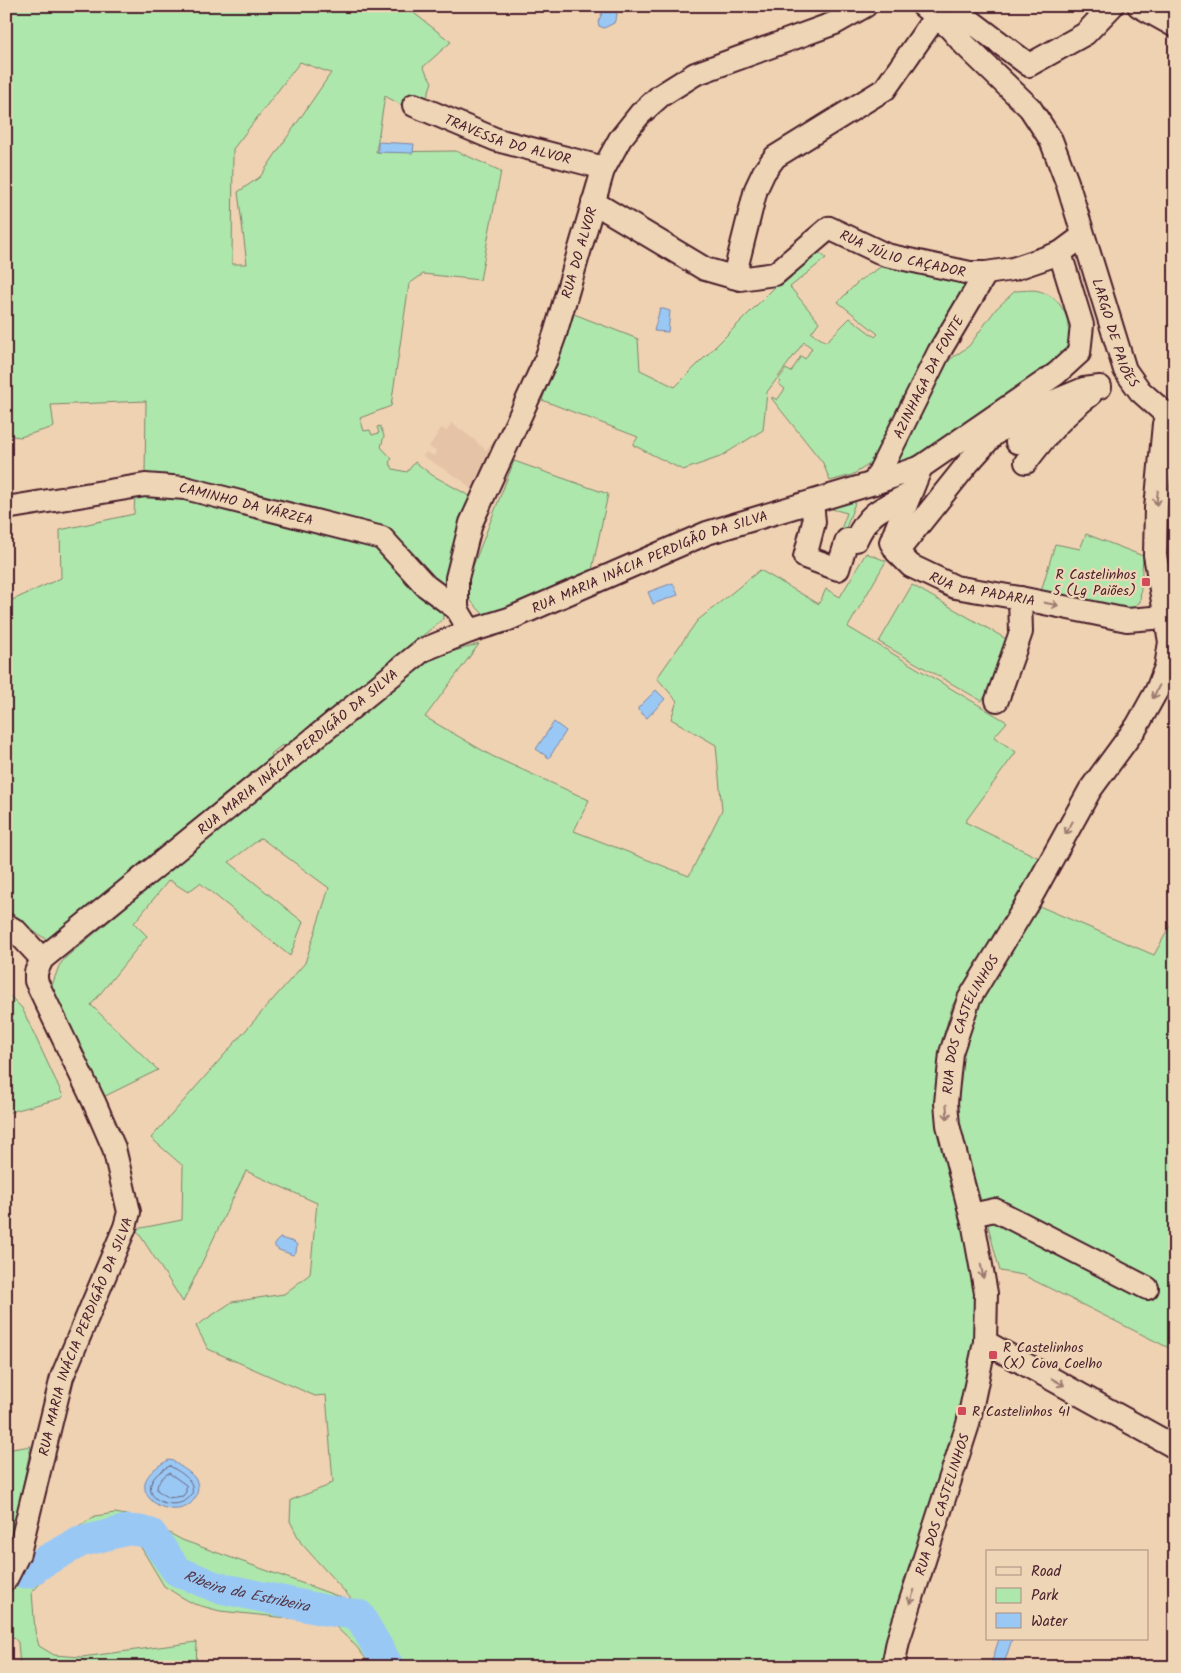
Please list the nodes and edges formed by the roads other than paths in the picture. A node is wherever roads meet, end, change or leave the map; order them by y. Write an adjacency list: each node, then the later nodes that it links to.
1 (1112, 6): 4 (street)
2 (1139, 6): 5 (street)
3 (859, 7): 7 (street, RUA DO ALVOR)
4 (937, 17): 9 (street, LARGO DE PAIÕES); 12 (street)
5 (1175, 26)
6 (414, 105): 7 (street, TRAVESSA DO ALVOR)
7 (604, 168): 8 (street, RUA DO ALVOR)
8 (593, 202): 12 (street, RUA JÚLIO CAÇADOR); 24 (street, RUA DO ALVOR)
9 (1083, 236): 10 (street); 13 (street, LARGO DE PAIÕES)
10 (1060, 253): 11 (street, RUA JÚLIO CAÇADOR); 17 (street, RUA MARIA INÁCIA PERDIGÃO DA SILVA)
11 (986, 274): 12 (street, RUA JÚLIO CAÇADOR); 18 (street, AZINHAGA DA FONTE)
12 (734, 277)
13 (1125, 370): 14 (street); 16 (street, LARGO DE PAIÕES)
14 (1100, 388): 15 (street); 15 (street)
15 (1050, 404): 22 (street)
16 (1172, 414): 25 (street, RUA DOS CASTELINHOS, one-way to 25)
17 (920, 467): 18 (street, RUA MARIA INÁCIA PERDIGÃO DA SILVA); 19 (street)
18 (874, 483): 20 (street, RUA MARIA INÁCIA PERDIGÃO DA SILVA)
19 (910, 494): 20 (street); 22 (street)
20 (812, 502): 26 (street, RUA MARIA INÁCIA PERDIGÃO DA SILVA)
21 (6, 508): 24 (street, CAMINHO DA VÁRZEA)
22 (897, 552): 23 (street, RUA DA PADARIA)
23 (1020, 598): 25 (street, RUA DA PADARIA, one-way to 25); 27 (street)
24 (457, 610): 26 (street)
25 (1166, 617): 30 (street, RUA DOS CASTELINHOS, one-way to 30)
26 (470, 632): 29 (street, RUA MARIA INÁCIA PERDIGÃO DA SILVA)
27 (997, 700)
28 (6, 925): 29 (street)
29 (42, 959): 34 (street, RUA MARIA INÁCIA PERDIGÃO DA SILVA)
30 (971, 1215): 31 (street); 32 (street, RUA DOS CASTELINHOS, one-way to 32)
31 (1147, 1288)
32 (985, 1342): 33 (street, one-way to 33); 35 (street, RUA DOS CASTELINHOS, one-way to 35)
33 (1175, 1447)
34 (6, 1579)
35 (892, 1667)

